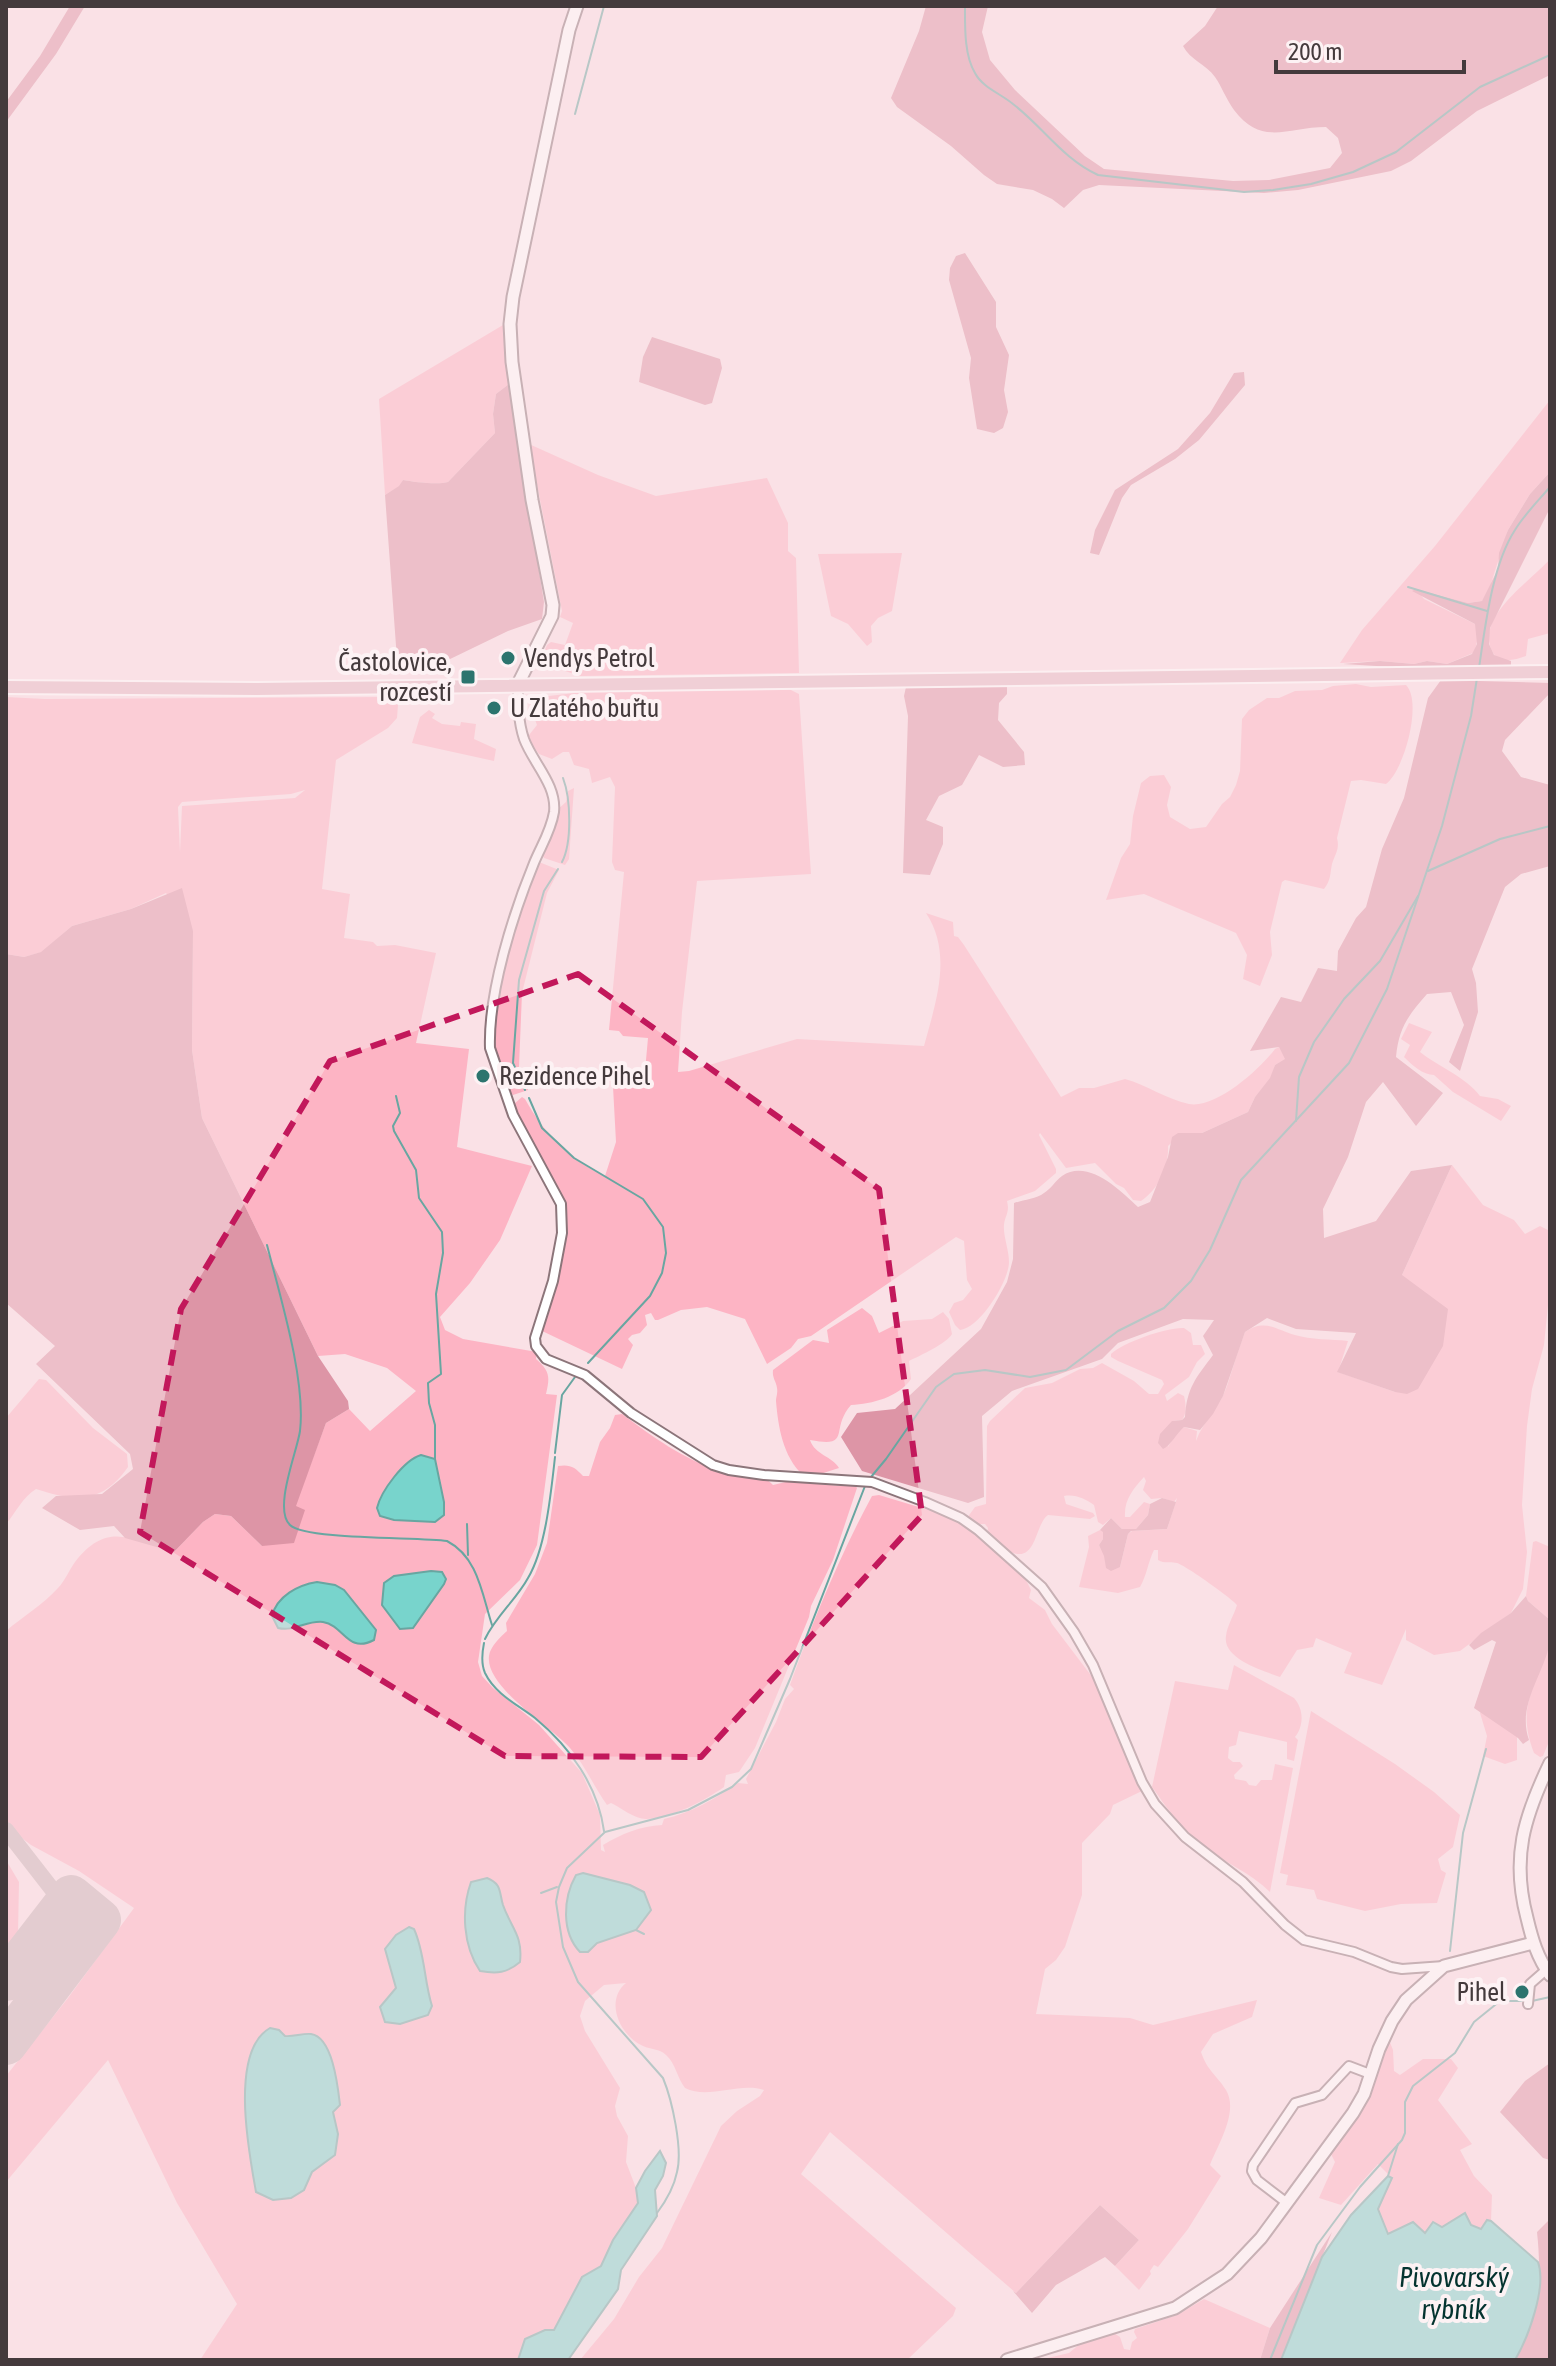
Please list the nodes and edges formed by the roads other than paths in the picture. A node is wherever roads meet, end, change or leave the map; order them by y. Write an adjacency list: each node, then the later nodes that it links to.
1 (577, 6): 3 (street)
2 (1550, 672): 3 (main road)
3 (518, 684): 4 (main road); 7 (street)
4 (6, 687)
5 (1550, 1763): 6 (street)
6 (1533, 1943): 7 (street); 8 (street)
7 (1444, 1966): 10 (street)
8 (1548, 1972): 9 (street)
9 (1528, 2000)
10 (1370, 2074): 11 (street); 11 (street)
11 (1287, 2203): 12 (street)
12 (1007, 2360)

